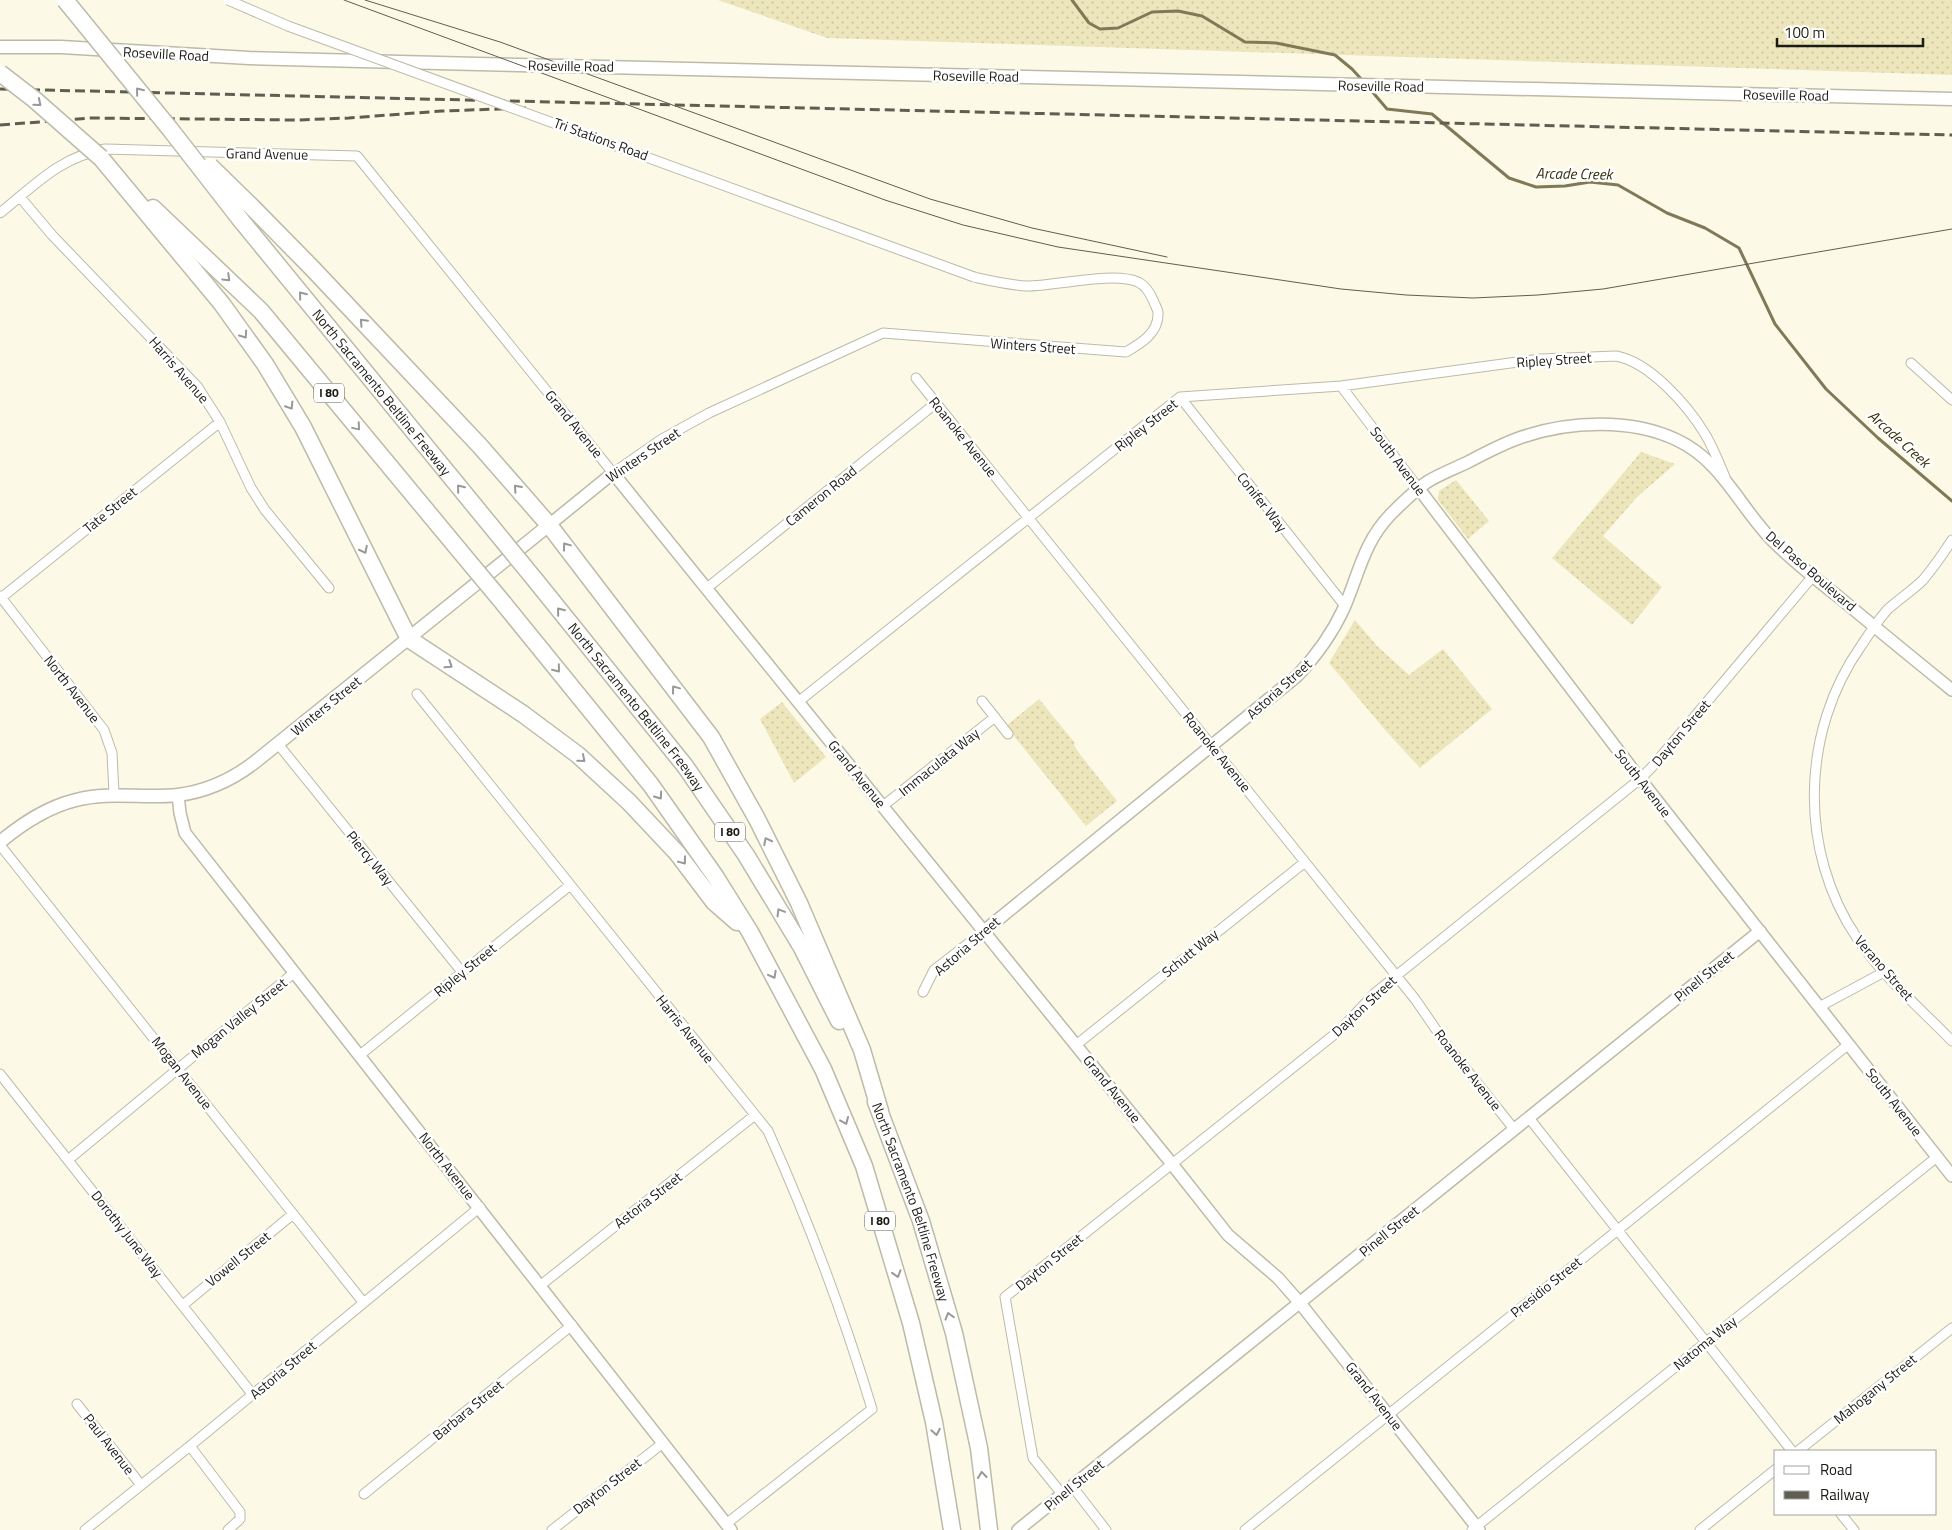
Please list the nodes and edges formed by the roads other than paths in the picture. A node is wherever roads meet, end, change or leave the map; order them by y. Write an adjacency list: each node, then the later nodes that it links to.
1 (65, 0): 6 (highway, North Sacramento Beltline Freeway / I 80, one-way to 1, bridge)
2 (228, 0): 10 (street, Tri Stations Road, bridge)
3 (0, 47): 5 (main road, Roseville Road)
4 (0, 73): 9 (highway, one-way to 9, bridge)
5 (1952, 99)
6 (170, 129): 23 (highway, one-way to 6, bridge); 62 (highway, North Sacramento Beltline Freeway / I 80, one-way to 6, bridge)
7 (20, 197): 8 (street, Grand Avenue); 18 (street, Harris Avenue); 19 (street, Grand Avenue)
8 (0, 213)
9 (186, 250): 31 (highway, one-way to 31); 48 (highway, I 80, one-way to 48, bridge)
10 (974, 277): 19 (street, Winters Street)
11 (1608, 356): 14 (street, Ripley Street); 20 (street, Del Paso Boulevard)
12 (1910, 363): 16 (street)
13 (916, 378): 17 (street, Roanoke Avenue)
14 (1342, 386): 15 (street, Ripley Street); 21 (street, South Avenue)
15 (1180, 397): 22 (street, Ripley Street); 29 (street, Conifer Way)
16 (1952, 400)
17 (936, 403): 22 (street, Roanoke Avenue); 27 (street, Cameron Road)
18 (220, 422): 26 (street, Harris Avenue); 28 (street, Tate Street)
19 (613, 473): 23 (street, Winters Street); 27 (street, Grand Avenue)
20 (1727, 482): 21 (street, Astoria Street); 25 (street, Del Paso Boulevard)
21 (1419, 489): 29 (street, Astoria Street); 40 (street, South Avenue)
22 (1028, 518): 35 (street, Ripley Street); 39 (street, Roanoke Avenue)
23 (550, 525): 31 (main road, Winters Street); 62 (highway, one-way to 23)
24 (1952, 540): 30 (street, Verano Street)
25 (1813, 576): 30 (street, Del Paso Boulevard); 40 (street, Dayton Street)
26 (328, 588)
27 (706, 588): 35 (street, Grand Avenue)
28 (1, 597): 41 (street, North Avenue)
29 (1344, 606): 39 (street, Astoria Street)
30 (1875, 627): 32 (street, Del Paso Boulevard); 52 (street, Verano Street)
31 (408, 638): 38 (main road, Winters Street); 48 (highway, one-way to 48)
32 (1952, 690)
33 (417, 694): 46 (street, Harris Avenue)
34 (982, 701): 36 (street)
35 (798, 702): 43 (street, Grand Avenue)
36 (995, 717): 37 (street); 43 (street, Immaculata Way)
37 (1008, 734)
38 (278, 744): 42 (main road, Winters Street); 51 (street, Piercy Way)
39 (1212, 746): 45 (street, Roanoke Avenue); 47 (street, Astoria Street)
40 (1640, 780): 49 (street, South Avenue); 53 (street, Dayton Street)
41 (114, 794): 42 (main road, Winters Street); 44 (main road, Winters Street)
42 (178, 795): 50 (street, North Avenue)
43 (883, 806): 47 (street, Grand Avenue)
44 (0, 843): 60 (street, Mogan Avenue)
45 (1305, 862): 53 (street, Roanoke Avenue); 58 (street, Schutt Way)
46 (569, 886): 51 (street, Ripley Street); 63 (street, Harris Avenue)
47 (984, 931): 54 (street, Astoria Street); 58 (street, Grand Avenue)
48 (750, 932): 99 (highway, I 80, one-way to 99)
49 (1760, 932): 55 (street, South Avenue); 64 (street, Pinell Street)
50 (295, 972): 59 (street, North Avenue); 60 (street, Mogan Valley Street)
51 (462, 972): 59 (street, Ripley Street)
52 (1884, 972): 55 (street); 56 (street, Verano Street)
53 (1396, 976): 65 (street, Roanoke Avenue); 68 (street, Dayton Street)
54 (923, 992)
55 (1819, 1007): 57 (street, South Avenue)
56 (1952, 1041)
57 (1848, 1044): 66 (street, South Avenue); 72 (street, Presidio Street)
58 (1076, 1045): 68 (street, Grand Avenue)
59 (360, 1055): 70 (street, North Avenue)
60 (178, 1068): 67 (street, Mogan Valley Street); 71 (street, Mogan Avenue)
61 (0, 1074): 67 (street, Dorothy June Way)
62 (880, 1111): 100 (highway, North Sacramento Beltline Freeway / I 80, one-way to 62)
63 (755, 1115): 73 (street, Astoria Street); 93 (street, Harris Avenue)
64 (1529, 1118): 65 (street, Pinell Street); 72 (street)
65 (1514, 1129): 75 (street, Pinell Street)
66 (1937, 1157): 69 (street, South Avenue); 79 (street, Natoma Way)
67 (68, 1160): 76 (street, Dorothy June Way)
68 (1172, 1164): 75 (street, Grand Avenue); 91 (street, Dayton Street)
69 (1952, 1176)
70 (480, 1207): 73 (street, North Avenue); 74 (street, Astoria Street)
71 (294, 1214): 74 (street, Mogan Avenue); 76 (street, Vowell Street)
72 (1618, 1230): 79 (street); 82 (street, Presidio Street)
73 (541, 1285): 77 (street, North Avenue)
74 (363, 1302): 80 (street, Astoria Street)
75 (1300, 1303): 82 (street, Grand Avenue); 89 (street, Pinell Street)
76 (183, 1305): 80 (street, Dorothy June Way)
77 (572, 1325): 83 (street, North Avenue); 90 (street, Barbara Street)
78 (1952, 1328): 86 (street, Mahogany Street)
79 (1706, 1342): 85 (street); 95 (street, Natoma Way)
80 (253, 1395): 84 (street, Astoria Street)
81 (77, 1404): 88 (street, Paul Avenue)
82 (1388, 1414): 95 (street, Grand Avenue); 102 (street, Presidio Street)
83 (663, 1442): 93 (street, North Avenue); 98 (street, Dayton Street)
84 (190, 1446): 88 (street, Astoria Street); 97 (street)
85 (1791, 1450)
86 (1799, 1450)
87 (1774, 1471): 103 (street)
88 (141, 1485): 96 (street, Astoria Street)
89 (1072, 1486): 91 (street, Pinell Street); 101 (street)
90 (364, 1494)
91 (1062, 1494): 94 (street, Pinell Street)
92 (1842, 1515): 104 (street)
93 (729, 1527)
94 (1021, 1528)
95 (1476, 1529)
96 (85, 1530)
97 (228, 1530)
98 (552, 1530)
99 (952, 1530)
100 (989, 1530)
101 (1106, 1530)
102 (1244, 1530)
103 (1700, 1530)
104 (1854, 1530)

